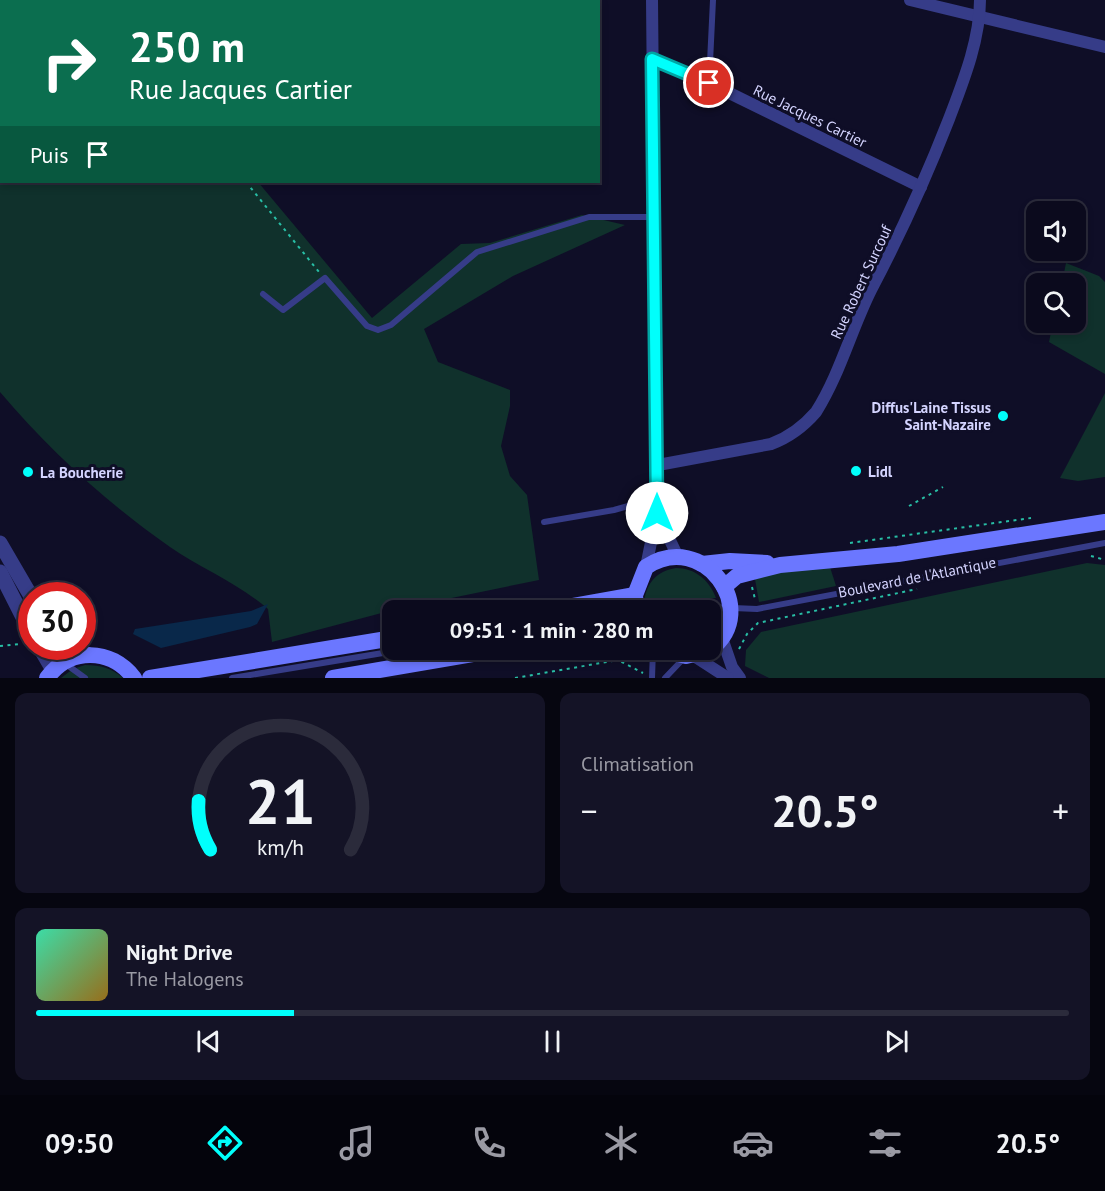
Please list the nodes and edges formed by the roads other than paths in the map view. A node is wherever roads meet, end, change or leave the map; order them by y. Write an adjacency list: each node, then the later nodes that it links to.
1 (652, 0): 7 (street)
2 (714, 0): 8 (lane)
3 (910, 0): 5 (street)
4 (980, 0): 5 (street, Rue Robert Surcouf)
5 (980, 16): 6 (street); 9 (street, Rue Robert Surcouf)
6 (1105, 47)
7 (652, 59): 8 (street, Rue Jacques Cartier); 10 (street)
8 (709, 83): 9 (street, Rue Jacques Cartier)
9 (921, 187): 12 (street, Rue Robert Surcouf)
10 (653, 217): 11 (lane); 12 (street)
11 (263, 294)
12 (658, 465): 13 (street)
13 (657, 498): 14 (street); 15 (lane)
14 (657, 513): 19 (street); 22 (street)
15 (544, 522)
16 (1105, 522): 21 (main road, Boulevard de l'Atlantique)
17 (0, 543): 24 (street)
18 (1105, 543): 29 (lane, Boulevard de l'Atlantique)
19 (678, 556): 20 (main road); 22 (main road)
20 (702, 564): 21 (main road, Boulevard de l'Atlantique); 25 (main road)
21 (780, 564): 25 (main road, Boulevard de l'Atlantique)
22 (646, 567): 27 (main road)
23 (0, 572): 26 (street)
24 (18, 585)
25 (724, 587): 29 (main road)
26 (18, 594)
27 (636, 600)
28 (721, 607): 29 (lane, Boulevard de l'Atlantique)
29 (729, 607): 30 (main road)
30 (721, 636)
31 (382, 640): 42 (main road)
32 (382, 653): 43 (lane)
33 (721, 654): 47 (street)
34 (438, 660): 44 (main road)
35 (651, 660): 39 (lane)
36 (685, 660): 45 (lane)
37 (697, 660): 46 (street)
38 (61, 663): 40 (lane); 40 (lane); 41 (main road)
39 (649, 676)
40 (84, 678)
41 (134, 678)
42 (150, 678)
43 (232, 678)
44 (333, 678)
45 (665, 678)
46 (728, 678)
47 (740, 678)

